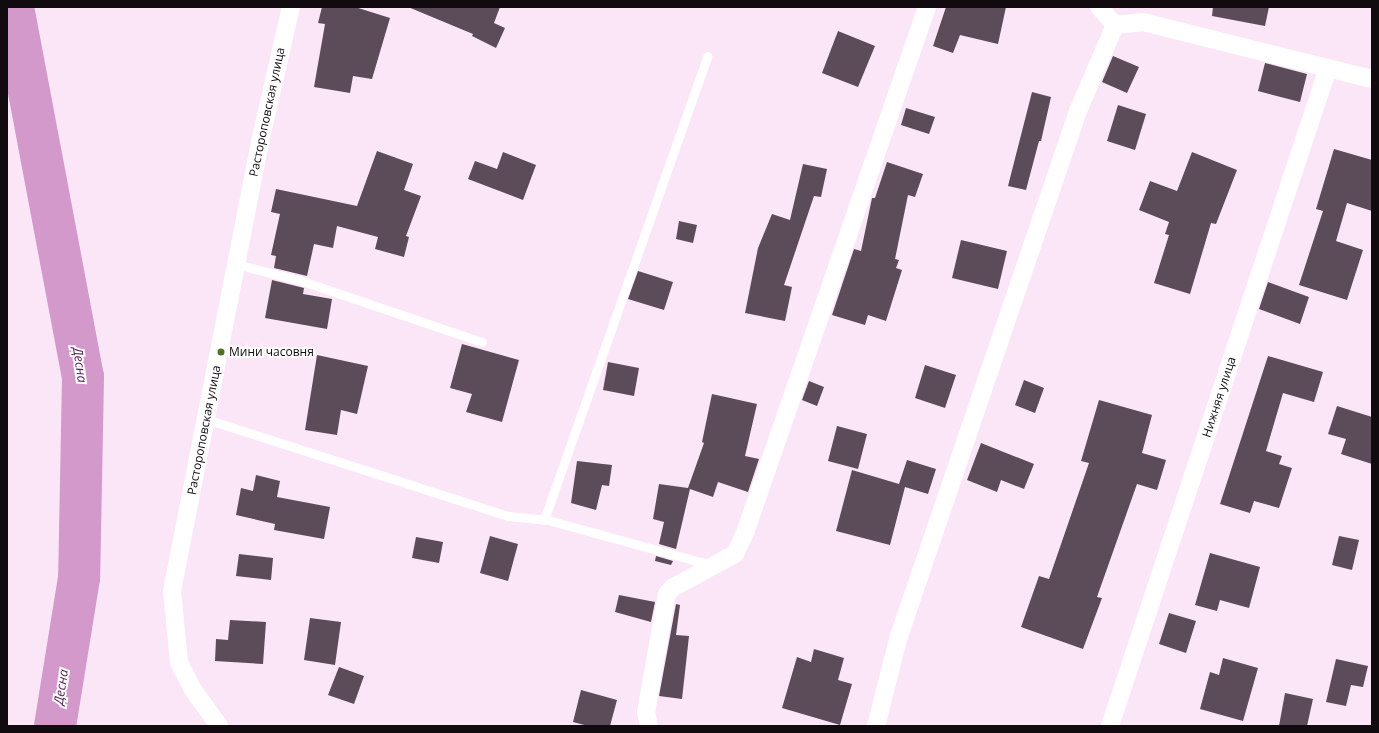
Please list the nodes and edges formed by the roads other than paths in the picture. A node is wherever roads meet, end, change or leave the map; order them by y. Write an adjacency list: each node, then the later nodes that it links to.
1 (291, 7): 8 (street, Растороповская улица)
2 (927, 7): 12 (street)
3 (1099, 7): 4 (street)
4 (1115, 25): 6 (street); 15 (street)
5 (707, 56): 11 (lane)
6 (1328, 68): 7 (street); 16 (street, Нижняя улица)
7 (1372, 79)
8 (236, 264): 9 (lane); 10 (street, Растороповская улица)
9 (482, 342)
10 (206, 419): 11 (lane); 13 (street, Растороповская улица)
11 (544, 520): 12 (lane)
12 (715, 567): 14 (street)
13 (219, 726)
14 (649, 726)
15 (876, 726)
16 (1110, 726)

